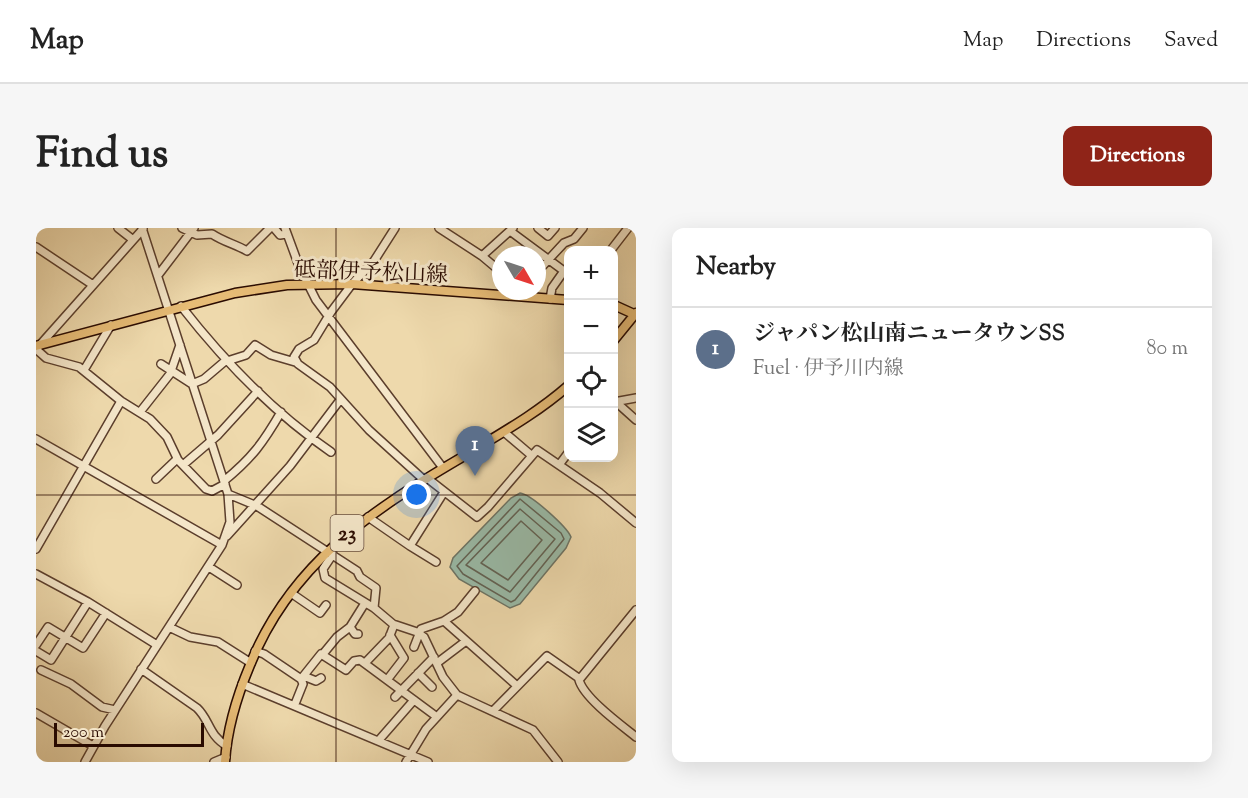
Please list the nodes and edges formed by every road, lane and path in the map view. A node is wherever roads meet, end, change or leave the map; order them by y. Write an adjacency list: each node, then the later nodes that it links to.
1 (118, 228): 15 (street)
2 (182, 228): 12 (street)
3 (272, 228): 13 (street); 14 (street)
4 (395, 228): 24 (street)
5 (439, 228): 18 (street)
6 (538, 228): 7 (street)
7 (555, 228)
8 (583, 228): 19 (street)
9 (627, 228): 16 (street)
10 (142, 229): 15 (street); 22 (street)
11 (511, 229): 18 (street); 19 (street)
12 (192, 230): 13 (street); 22 (street)
13 (209, 231)
14 (286, 231): 23 (street)
15 (132, 239): 25 (street)
16 (614, 246)
17 (36, 247): 25 (street)
18 (483, 256): 20 (street)
19 (550, 260): 21 (street); 26 (street)
20 (492, 264)
21 (546, 264)
22 (159, 274): 30 (street)
23 (308, 284): 24 (main road, 砥部伊予松山線); 28 (main road, 砥部伊予松山線); 32 (street)
24 (352, 284): 26 (main road, 砥部伊予松山線); 32 (street)
25 (93, 285): 36 (street)
26 (550, 299): 27 (main road, 砥部伊予松山線)
27 (564, 300)
28 (181, 306): 30 (main road, 砥部伊予松山線); 37 (street)
29 (618, 307): 31 (main road)
30 (170, 309): 33 (main road, 砥部伊予松山線); 35 (street)
31 (636, 314): 34 (main road)
32 (328, 317): 38 (street); 64 (street)
33 (111, 325): 36 (main road, 砥部伊予松山線); 40 (street)
34 (618, 335)
35 (180, 345): 41 (street); 42 (street)
36 (37, 347): 40 (street)
37 (227, 361): 38 (street); 42 (street); 44 (street)
38 (296, 362): 46 (street)
39 (161, 364): 41 (street)
40 (84, 370): 47 (street)
41 (170, 372): 42 (street); 50 (street)
42 (192, 384): 56 (street)
43 (564, 389): 53 (main road, 23)
44 (258, 391): 51 (street); 56 (street)
45 (636, 398): 48 (street)
46 (340, 400): 54 (street); 66 (street)
47 (121, 401): 50 (street); 63 (street)
48 (618, 401)
49 (618, 405): 52 (street)
50 (140, 412): 60 (street)
51 (281, 412): 54 (street); 67 (street)
52 (636, 420)
53 (504, 432): 58 (street); 64 (main road, 23)
54 (310, 438): 57 (street); 70 (street)
55 (36, 439): 63 (street)
56 (210, 440): 61 (street); 67 (street)
57 (331, 452)
58 (531, 455): 62 (street); 68 (street)
59 (564, 458): 62 (street)
60 (177, 459): 61 (street); 65 (street)
61 (183, 465): 67 (street)
62 (559, 465): 73 (street)
63 (84, 466): 76 (street); 78 (street)
64 (442, 468): 66 (main road, 23)
65 (156, 479)
66 (425, 479): 68 (street); 72 (main road, 23)
67 (224, 482): 69 (street)
68 (444, 492): 77 (street)
69 (228, 494): 70 (street); 75 (street)
70 (257, 506): 75 (street); 79 (street)
71 (636, 509): 73 (street)
72 (368, 517): 77 (street); 79 (main road, 23)
73 (630, 517): 74 (street)
74 (636, 523)
75 (226, 537): 76 (street)
76 (222, 545): 81 (street)
77 (410, 546): 80 (street)
78 (36, 549)
79 (330, 552): 85 (main road, 23); 87 (street); 89 (street)
80 (436, 562)
81 (209, 567): 83 (street); 94 (street)
82 (36, 574): 86 (street)
83 (237, 585)
84 (475, 591): 92 (street)
85 (291, 592): 88 (street); 105 (main road, 23)
86 (88, 602): 91 (street); 99 (street)
87 (364, 603): 89 (street); 95 (street)
88 (326, 605)
89 (374, 608): 93 (street)
90 (636, 610): 115 (street)
91 (106, 613): 99 (street); 102 (street)
92 (444, 621): 97 (street); 100 (street)
93 (394, 625): 97 (street); 98 (street)
94 (169, 627): 102 (street); 108 (street)
95 (350, 627): 96 (street); 106 (street)
96 (358, 633)
97 (418, 633): 103 (street); 107 (street)
98 (390, 635): 109 (street); 116 (street)
99 (66, 638): 101 (street); 104 (street)
100 (466, 641): 107 (street); 118 (street)
101 (36, 645)
102 (157, 645): 110 (street)
103 (414, 647)
104 (36, 651)
105 (255, 651): 108 (main road, 23); 114 (street)
106 (323, 654): 109 (street); 114 (street)
107 (436, 660): 112 (street); 121 (street)
108 (251, 663): 117 (main road, 23)
109 (365, 663): 116 (street)
110 (141, 669): 125 (street); 132 (street)
111 (41, 670): 125 (street)
112 (418, 673): 119 (street); 120 (street)
113 (321, 678): 114 (street)
114 (301, 679): 124 (street)
115 (580, 679): 118 (street); 129 (street)
116 (387, 680): 120 (street)
117 (242, 684): 124 (street); 132 (main road, 23)
118 (516, 685): 126 (street)
119 (432, 687)
120 (400, 690): 122 (street); 123 (street)
121 (457, 695): 126 (street); 128 (street)
122 (395, 697)
123 (414, 700): 128 (street); 130 (street)
124 (295, 704): 130 (street)
125 (116, 710): 131 (street)
126 (493, 711): 135 (street)
127 (36, 713): 131 (street)
128 (437, 717): 133 (street)
129 (636, 737)
130 (379, 740): 133 (street)
131 (93, 746): 136 (street)
132 (227, 746): 134 (main road, 23)
133 (410, 754): 138 (street); 139 (street)
134 (225, 760): 137 (street)
135 (554, 760)
136 (85, 762)
137 (214, 762)
138 (406, 762)
139 (428, 762)

